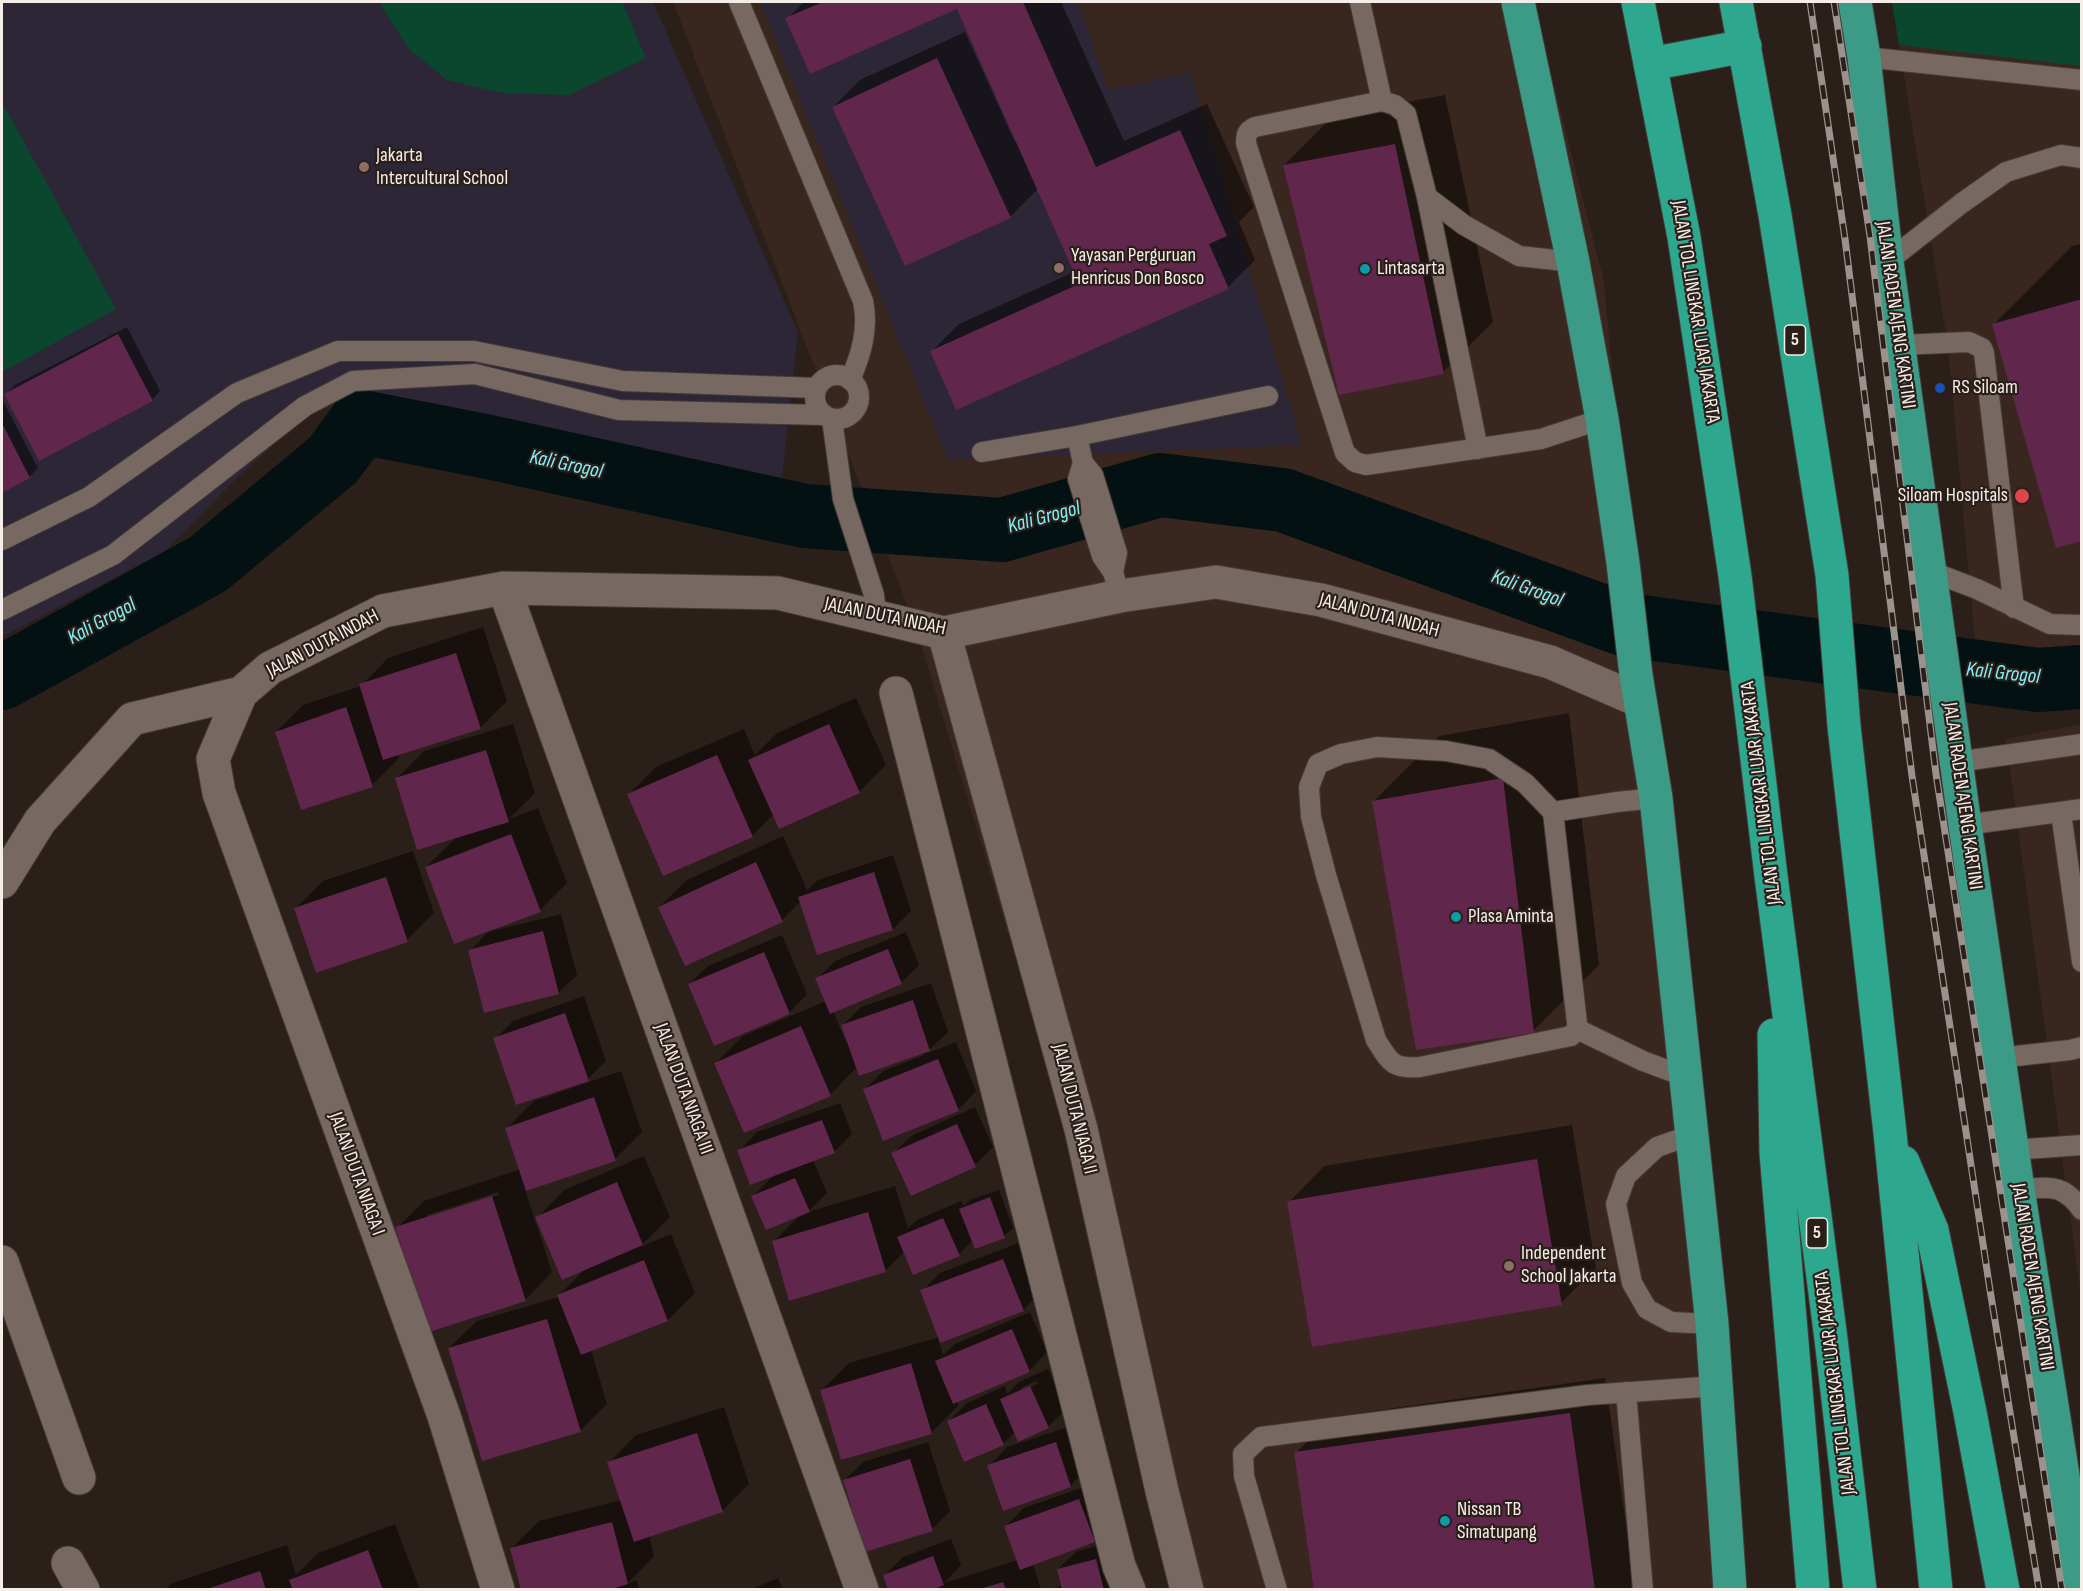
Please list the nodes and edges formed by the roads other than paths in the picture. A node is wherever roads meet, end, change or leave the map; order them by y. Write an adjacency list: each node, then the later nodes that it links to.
1 (739, 2): 17 (lane)
2 (1360, 2): 11 (lane)
3 (1518, 2): 14 (highway)
4 (1638, 2): 9 (highway, JALAN TOL LINGKAR LUAR JAKARTA / 5)
5 (1736, 2): 7 (highway, 5)
6 (1855, 2): 8 (highway, JALAN RADEN AJENG KARTINI)
7 (1745, 46): 9 (highway); 52 (highway, 5)
8 (1864, 57): 10 (lane); 15 (highway, JALAN RADEN AJENG KARTINI)
9 (1651, 64): 45 (highway, JALAN TOL LINGKAR LUAR JAKARTA / 5)
10 (2082, 80)
11 (1382, 101): 13 (lane); 23 (lane)
12 (2082, 158): 15 (lane)
13 (1427, 197): 14 (lane); 23 (lane)
14 (1572, 262): 21 (highway)
15 (1887, 262): 16 (highway, JALAN RADEN AJENG KARTINI)
16 (1899, 345): 27 (highway, JALAN RADEN AJENG KARTINI); 30 (lane)
17 (850, 380): 18 (lane); 20 (lane)
18 (816, 388): 20 (lane); 25 (lane)
19 (1268, 396): 22 (lane)
20 (828, 417): 29 (lane); 31 (lane)
21 (1602, 420): 23 (lane); 34 (highway)
22 (1077, 436): 24 (lane); 26 (lane)
23 (1478, 449)
24 (982, 452)
25 (2, 540)
26 (1113, 569): 33 (street, JALAN DUTA INDAH); 34 (street, JALAN DUTA INDAH)
27 (1930, 571): 30 (lane); 38 (highway, JALAN RADEN AJENG KARTINI)
28 (504, 588): 29 (street, JALAN DUTA INDAH); 35 (street, JALAN DUTA INDAH); 65 (street, JALAN DUTA NIAGA III)
29 (875, 606): 33 (street, JALAN DUTA INDAH)
30 (2014, 608): 32 (lane)
31 (2, 610)
32 (2082, 625)
33 (944, 633): 67 (street, JALAN DUTA NIAGA II)
34 (1638, 688): 40 (highway)
35 (241, 693): 39 (street, JALAN DUTA INDAH); 46 (street)
36 (896, 693): 66 (street)
37 (2082, 744): 38 (lane)
38 (1956, 752): 44 (highway, JALAN RADEN AJENG KARTINI)
39 (213, 759): 64 (street, JALAN DUTA NIAGA I)
40 (1656, 798): 42 (lane); 51 (highway)
41 (2082, 809): 43 (lane)
42 (1553, 812): 48 (lane); 48 (lane)
43 (2061, 813): 44 (lane); 47 (lane)
44 (1965, 825): 50 (highway, JALAN RADEN AJENG KARTINI)
45 (1772, 876): 71 (highway); 72 (highway, JALAN TOL LINGKAR LUAR JAKARTA / 5)
46 (2, 882)
47 (2082, 962)
48 (1577, 1029): 51 (lane)
49 (2082, 1047): 50 (lane)
50 (1998, 1058): 55 (highway, JALAN RADEN AJENG KARTINI)
51 (1686, 1077): 53 (highway)
52 (1890, 1133): 73 (highway, 5); 74 (highway)
53 (1691, 1135): 59 (highway); 59 (lane)
54 (2082, 1145): 55 (lane)
55 (2012, 1149): 56 (highway, JALAN RADEN AJENG KARTINI)
56 (2018, 1189): 57 (lane); 63 (highway, JALAN RADEN AJENG KARTINI)
57 (2082, 1210)
58 (2, 1262): 62 (street)
59 (1712, 1324): 60 (highway)
60 (1717, 1386): 61 (lane); 70 (highway)
61 (1626, 1392): 68 (lane); 69 (lane)
62 (79, 1478)
63 (2074, 1501): 75 (highway, JALAN RADEN AJENG KARTINI)
64 (498, 1590)
65 (862, 1590)
66 (1129, 1590)
67 (1187, 1590)
68 (1277, 1590)
69 (1643, 1590)
70 (1730, 1590)
71 (1813, 1590)
72 (1860, 1590)
73 (1936, 1590)
74 (2003, 1590)
75 (2081, 1590)

